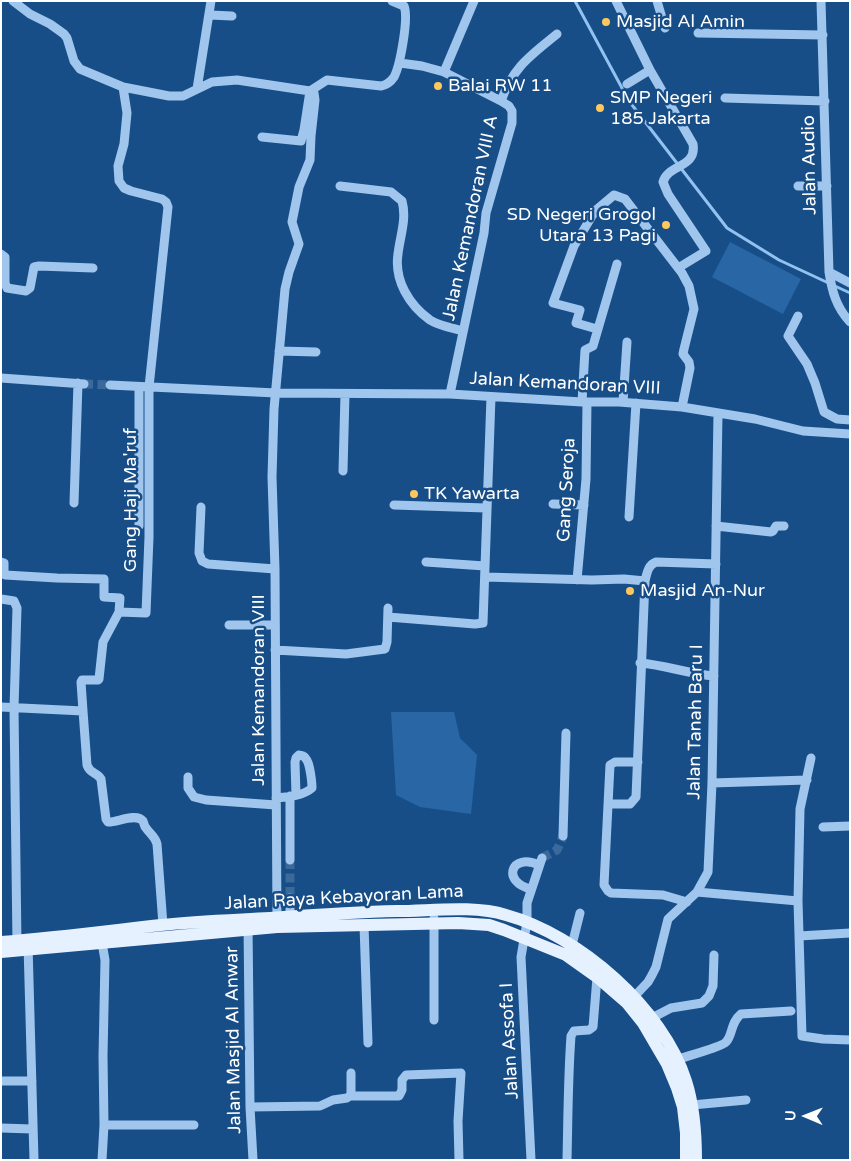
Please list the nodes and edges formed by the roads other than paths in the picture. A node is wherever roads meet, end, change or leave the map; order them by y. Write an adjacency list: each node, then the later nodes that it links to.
1 (13, 1): 18 (street)
2 (211, 1): 8 (street)
3 (392, 1): 14 (street)
4 (474, 1): 16 (street)
5 (657, 1): 10 (street)
6 (821, 1): 13 (street, Jalan Audio)
7 (619, 2): 15 (street)
8 (210, 15): 9 (street); 19 (street)
9 (232, 16)
10 (665, 28)
11 (698, 33): 13 (street)
12 (557, 34): 22 (street)
13 (823, 36): 23 (street, Jalan Audio)
14 (400, 64): 16 (street, Jalan Kemandoran VIII A); 20 (street)
15 (650, 70): 17 (street); 31 (street)
16 (444, 72): 22 (street, Jalan Kemandoran VIII A)
17 (627, 84)
18 (123, 86): 19 (street); 43 (street)
19 (197, 89): 20 (street)
20 (310, 90): 24 (street); 39 (street, Jalan Kemandoran VIII)
21 (725, 98): 23 (street)
22 (501, 100): 37 (street, Jalan Kemandoran VIII A)
23 (825, 101): 27 (street, Jalan Audio)
24 (262, 138)
25 (340, 186): 37 (street)
26 (798, 186): 27 (street)
27 (826, 186): 32 (street, Jalan Audio)
28 (1, 254): 30 (street)
29 (617, 264): 36 (street)
30 (93, 268)
31 (678, 268): 36 (street); 51 (street)
32 (830, 275): 33 (street); 35 (street, Jalan Audio)
33 (850, 283)
34 (798, 316): 53 (street)
35 (850, 322)
36 (597, 329): 48 (street, Gang Seroja)
37 (463, 331): 46 (street, Jalan Kemandoran VIII A)
38 (627, 342): 49 (street)
39 (279, 351): 40 (street); 44 (street, Jalan Kemandoran VIII)
40 (316, 352)
41 (1, 378): 56 (street)
42 (110, 385): 43 (street, Jalan Kemandoran VIII)
43 (144, 387): 44 (street, Jalan Kemandoran VIII); 63 (street); 75 (street, Gang Haji Ma'ruf)
44 (276, 393): 45 (street, Jalan Kemandoran VIII); 70 (street, Jalan Kemandoran VIII)
45 (345, 394): 46 (street, Jalan Kemandoran VIII); 55 (street)
46 (450, 394): 47 (street, Jalan Kemandoran VIII)
47 (491, 397): 48 (street, Jalan Kemandoran VIII); 61 (street)
48 (585, 402): 49 (street, Jalan Kemandoran VIII); 59 (street, Gang Seroja)
49 (623, 402): 50 (street, Jalan Kemandoran VIII)
50 (636, 403): 51 (street, Jalan Kemandoran VIII); 62 (street)
51 (682, 407): 52 (street, Jalan Kemandoran VIII)
52 (718, 413): 54 (street, Jalan Kemandoran VIII); 64 (street, Jalan Tanah Baru I)
53 (850, 420)
54 (850, 434)
55 (343, 471)
56 (74, 503)
57 (553, 504): 59 (street)
58 (394, 505): 61 (street)
59 (584, 505): 72 (street, Gang Seroja)
60 (201, 508): 70 (street)
61 (486, 508): 69 (street)
62 (629, 517)
63 (139, 526)
64 (716, 526): 65 (street); 68 (street, Jalan Tanah Baru I)
65 (784, 526)
66 (2, 562): 75 (street)
67 (426, 562): 69 (street)
68 (716, 564): 73 (street); 80 (street, Jalan Tanah Baru I)
69 (485, 566): 71 (street)
70 (275, 569): 77 (street, Jalan Kemandoran VIII)
71 (485, 577): 72 (street); 78 (street)
72 (577, 580): 73 (street)
73 (645, 581): 79 (street)
74 (1, 599): 82 (street)
75 (119, 612): 83 (street)
76 (229, 625): 77 (street)
77 (275, 625): 78 (street, Jalan Kemandoran VIII)
78 (276, 650): 90 (street, Jalan Kemandoran VIII)
79 (640, 663): 80 (street); 86 (street)
80 (714, 676): 89 (street, Jalan Tanah Baru I)
81 (1, 707): 82 (street)
82 (14, 708): 83 (street); 118 (street)
83 (83, 711): 109 (street)
84 (566, 734): 94 (street)
85 (811, 758): 88 (street)
86 (638, 762): 91 (street); 91 (street)
87 (188, 776): 90 (street)
88 (807, 780): 89 (street); 100 (street)
89 (712, 783): 97 (street, Jalan Tanah Baru I)
90 (276, 802): 95 (street); 104 (street, Jalan Kemandoran VIII)
91 (608, 804): 99 (street)
92 (823, 826): 93 (street)
93 (850, 826)
94 (563, 836)
95 (290, 860)
96 (531, 889): 96 (street, Jalan Assofa I); 106 (street, Jalan Assofa I)
97 (697, 892): 99 (street, Jalan Tanah Baru I); 100 (street)
98 (290, 898): 105 (street)
99 (687, 902): 123 (street, Jalan Tanah Baru I)
100 (798, 902): 114 (street)
101 (434, 910): 102 (main road, Jalan Raya Kebayoran Lama); 106 (main road, Jalan Raya Kebayoran Lama); 108 (street)
102 (372, 911): 105 (main road, Jalan Raya Kebayoran Lama); 110 (main road)
103 (580, 913): 119 (street)
104 (277, 922): 105 (main road, Jalan Raya Kebayoran Lama); 107 (main road, Jalan Raya Kebayoran Lama)
105 (290, 922): 110 (main road, Jalan Raya Kebayoran Lama)
106 (527, 922): 115 (street, Jalan Assofa I); 119 (main road, Jalan Raya Kebayoran Lama)
107 (248, 924): 111 (main road, Jalan Raya Kebayoran Lama); 136 (street, Jalan Masjid Al Anwar)
108 (434, 924): 110 (main road, Jalan Raya Kebayoran Lama); 115 (main road, Jalan Raya Kebayoran Lama); 125 (street)
109 (163, 925): 111 (main road, Jalan Raya Kebayoran Lama); 112 (main road, Jalan Raya Kebayoran Lama)
110 (368, 925): 128 (street)
111 (189, 929): 112 (main road, Jalan Raya Kebayoran Lama)
112 (150, 932): 116 (main road, Jalan Raya Kebayoran Lama)
113 (850, 933): 114 (street)
114 (799, 936): 127 (street)
115 (524, 937): 122 (main road, Jalan Raya Kebayoran Lama); 145 (street, Jalan Assofa I)
116 (101, 938): 118 (main road, Jalan Raya Kebayoran Lama); 137 (street)
117 (1, 942): 118 (main road, Jalan Raya Kebayoran Lama)
118 (22, 945): 120 (main road, Jalan Raya Kebayoran Lama); 132 (street)
119 (572, 945): 123 (main road, Jalan Raya Kebayoran Lama)
120 (1, 952)
121 (714, 955): 126 (street)
122 (597, 977): 123 (main road, Jalan Raya Kebayoran Lama); 146 (street)
123 (631, 1000): 126 (main road, Jalan Raya Kebayoran Lama)
124 (791, 1011): 129 (street)
125 (434, 1020)
126 (648, 1020): 129 (main road, Jalan Raya Kebayoran Lama)
127 (850, 1040)
128 (368, 1044)
129 (672, 1062): 135 (main road, Jalan Raya Kebayoran Lama); 147 (main road, Jalan Raya Kebayoran Lama)
130 (351, 1073): 133 (street)
131 (1, 1081): 132 (street)
132 (32, 1081): 140 (street)
133 (350, 1096): 136 (street); 144 (street)
134 (746, 1100): 135 (street)
135 (692, 1105): 148 (main road, Jalan Raya Kebayoran Lama)
136 (250, 1107): 143 (street, Jalan Masjid Al Anwar)
137 (104, 1125): 138 (street); 142 (street)
138 (194, 1125)
139 (1, 1128): 140 (street)
140 (32, 1128): 141 (street)
141 (34, 1160)
142 (102, 1160)
143 (253, 1160)
144 (459, 1160)
145 (531, 1160)
146 (567, 1160)
147 (686, 1160)
148 (696, 1160)

